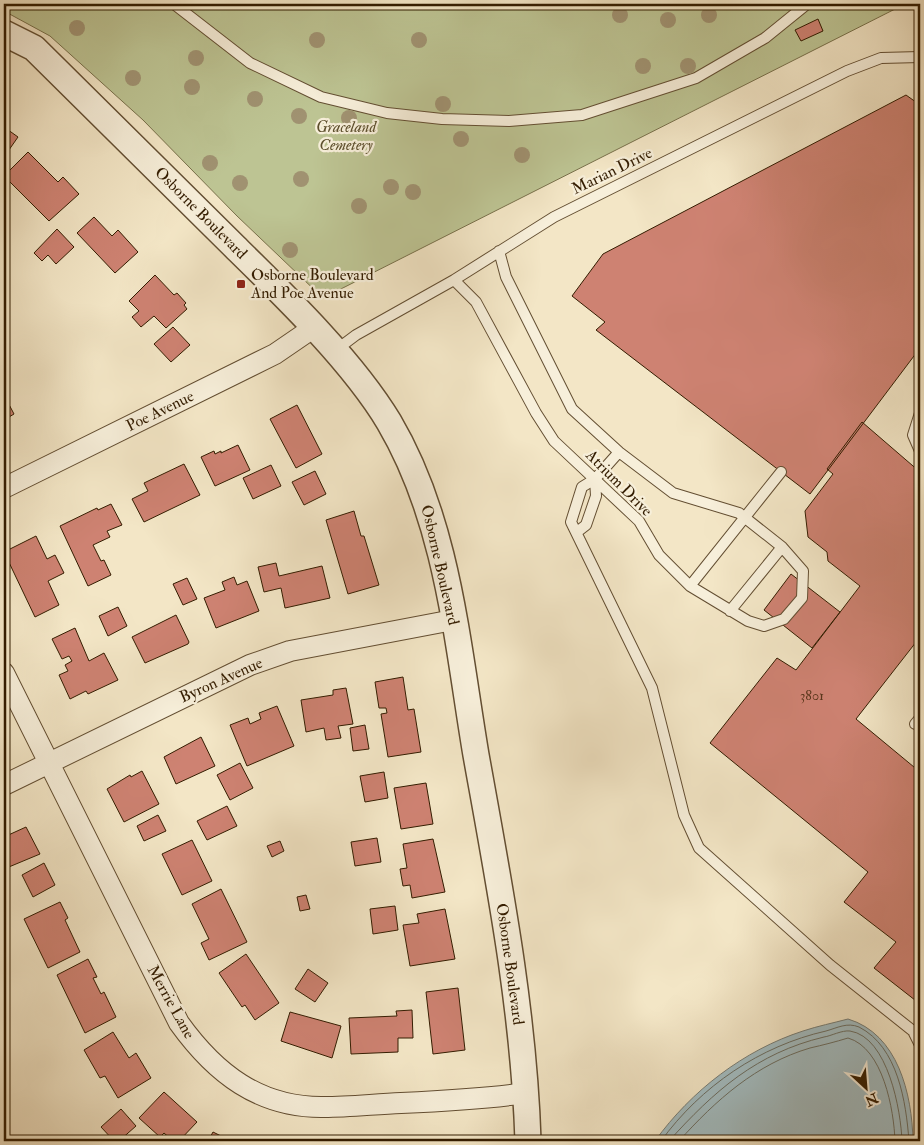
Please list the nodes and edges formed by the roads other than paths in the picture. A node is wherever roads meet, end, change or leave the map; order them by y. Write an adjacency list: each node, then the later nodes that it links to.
1 (174, 4): 2 (lane)
2 (807, 4)
3 (4, 33): 7 (street, Osborne Boulevard)
4 (920, 58): 5 (lane, Marian Drive)
5 (499, 251): 6 (lane, Marian Drive); 11 (lane, Atrium Drive)
6 (454, 280): 8 (lane, Marian Drive); 13 (lane, Atrium Drive)
7 (313, 328): 8 (street, Osborne Boulevard); 14 (street, Poe Avenue)
8 (334, 352): 20 (street, Osborne Boulevard)
9 (920, 413): 10 (lane)
10 (920, 451)
11 (619, 452): 13 (lane); 15 (lane, Atrium Drive)
12 (781, 472): 15 (lane)
13 (595, 479): 16 (lane); 16 (lane); 18 (lane, Atrium Drive)
14 (4, 488)
15 (745, 518): 17 (lane, Atrium Drive); 18 (lane)
16 (577, 532): 24 (lane)
17 (782, 547): 19 (lane); 19 (lane, Atrium Drive)
18 (690, 586): 19 (lane, Atrium Drive)
19 (730, 611)
20 (453, 620): 22 (street, Byron Avenue); 25 (street, Osborne Boulevard)
21 (4, 673): 22 (street, Merrie Lane)
22 (48, 763): 23 (street, Byron Avenue); 25 (street, Merrie Lane)
23 (4, 785)
24 (920, 1046)
25 (526, 1093): 26 (street, Osborne Boulevard)
26 (528, 1141)

